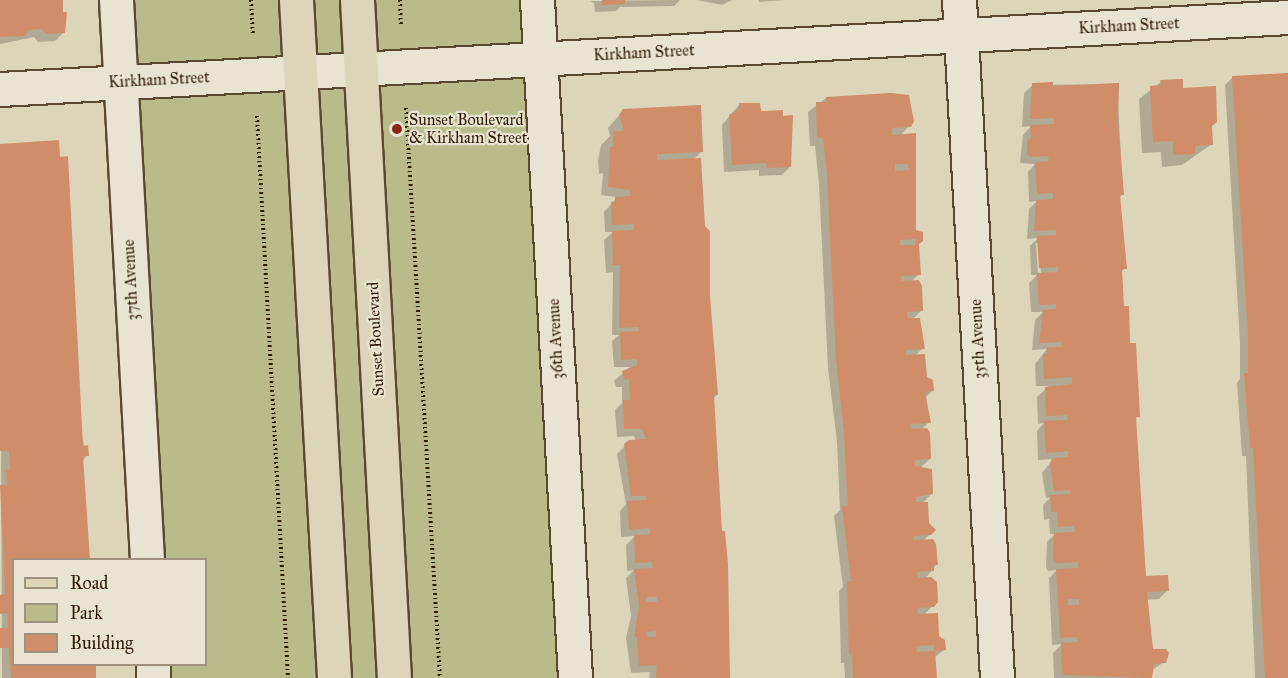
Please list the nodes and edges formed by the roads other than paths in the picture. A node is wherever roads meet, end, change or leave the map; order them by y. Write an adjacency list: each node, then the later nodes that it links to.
1 (116, 0): 11 (street, 37th Avenue)
2 (296, 0): 10 (main road)
3 (357, 0): 9 (main road, Sunset Boulevard)
4 (537, 0): 8 (street, 36th Avenue)
5 (959, 0): 7 (street, 35th Avenue)
6 (1288, 17): 7 (street, Kirkham Street)
7 (961, 35): 8 (street, Kirkham Street); 17 (street, 35th Avenue)
8 (540, 59): 9 (street, Kirkham Street); 16 (street, 36th Avenue)
9 (360, 69): 10 (street, Kirkham Street); 15 (main road, Sunset Boulevard)
10 (300, 72): 11 (street, Kirkham Street); 14 (main road)
11 (120, 82): 12 (street, Kirkham Street); 13 (street, 37th Avenue)
12 (0, 89)
13 (147, 558)
14 (334, 678)
15 (394, 678)
16 (575, 678)
17 (997, 678)

